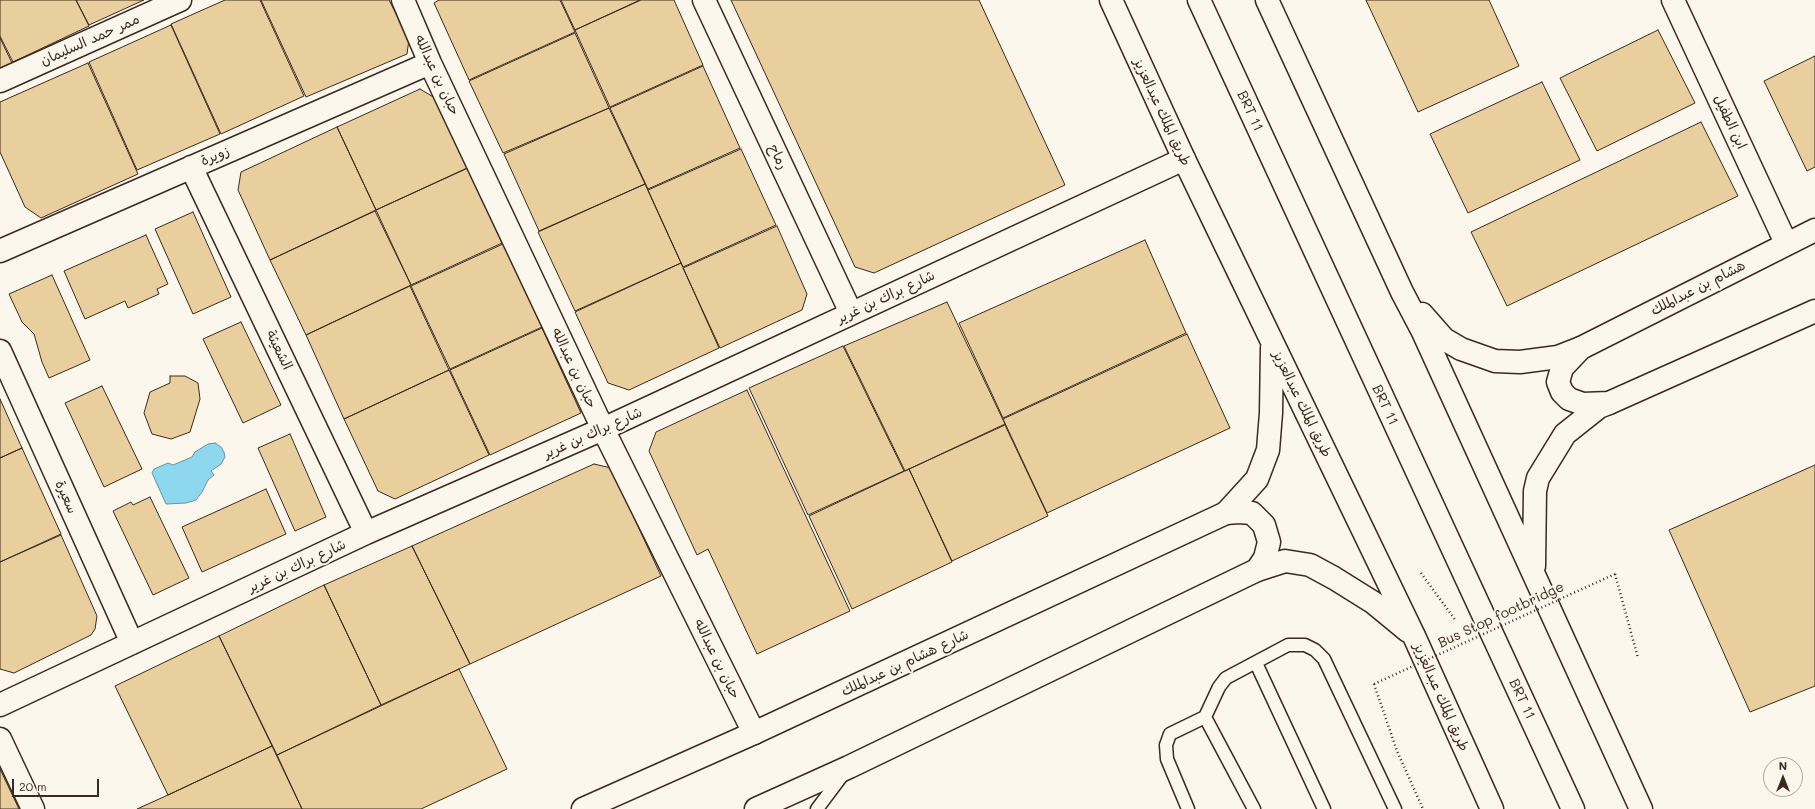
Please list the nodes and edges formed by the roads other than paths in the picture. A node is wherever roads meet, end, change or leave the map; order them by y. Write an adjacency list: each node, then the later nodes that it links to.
1 (180, 0): 9 (street, ممر حمد السليمان)
2 (403, 0): 8 (street, حبان بن عبدالله)
3 (704, 0): 17 (street, رماح)
4 (1111, 0): 10 (street, طريق الملك عبدالعزيز)
5 (1199, 0): 44 (street, BRT 11)
6 (1267, 0): 15 (street)
7 (1673, 0): 13 (street, ابن الطفيل)
8 (430, 63): 11 (street, زويرة); 22 (street, حبان بن عبدالله)
9 (0, 81)
10 (1184, 159): 17 (street, شارع براك بن غرير); 18 (street, طريق الملك عبدالعزيز)
11 (191, 167): 14 (street, زويرة); 24 (street, الشعيثة)
12 (1815, 230): 13 (street, هشام بن عبدالملك)
13 (1786, 244): 19 (street, هشام بن عبدالملك)
14 (0, 252)
15 (1402, 292): 19 (street); 26 (street)
16 (1815, 311): 21 (street)
17 (851, 313): 22 (street, شارع براك بن غرير)
18 (1272, 343): 23 (street); 27 (street, طريق الملك عبدالعزيز)
19 (1581, 348): 21 (street)
20 (0, 351): 28 (street, سعيرة)
21 (1609, 403): 26 (street)
22 (603, 430): 24 (street, شارع براك بن غرير); 32 (street, حبان بن عبدالله)
23 (1226, 513): 25 (street); 32 (street, شارع هشام بن عبدالملك)
24 (366, 533): 28 (street, شارع براك بن غرير)
25 (1257, 570): 27 (street); 34 (street)
26 (1534, 573): 45 (street)
27 (1414, 636): 43 (street, طريق الملك عبدالعزيز)
28 (132, 643): 30 (street, شارع براك بن غرير)
29 (1256, 663): 31 (lane); 41 (lane); 42 (lane)
30 (0, 705)
31 (1205, 717): 39 (lane); 40 (lane)
32 (754, 733): 36 (street, شارع هشام بن عبدالملك)
33 (0, 739): 35 (street)
34 (849, 767): 37 (street); 38 (lane)
35 (33, 809)
36 (583, 809)
37 (756, 809)
38 (817, 809)
39 (1188, 809)
40 (1254, 809)
41 (1324, 809)
42 (1394, 809)
43 (1492, 809)
44 (1573, 809)
45 (1641, 809)

